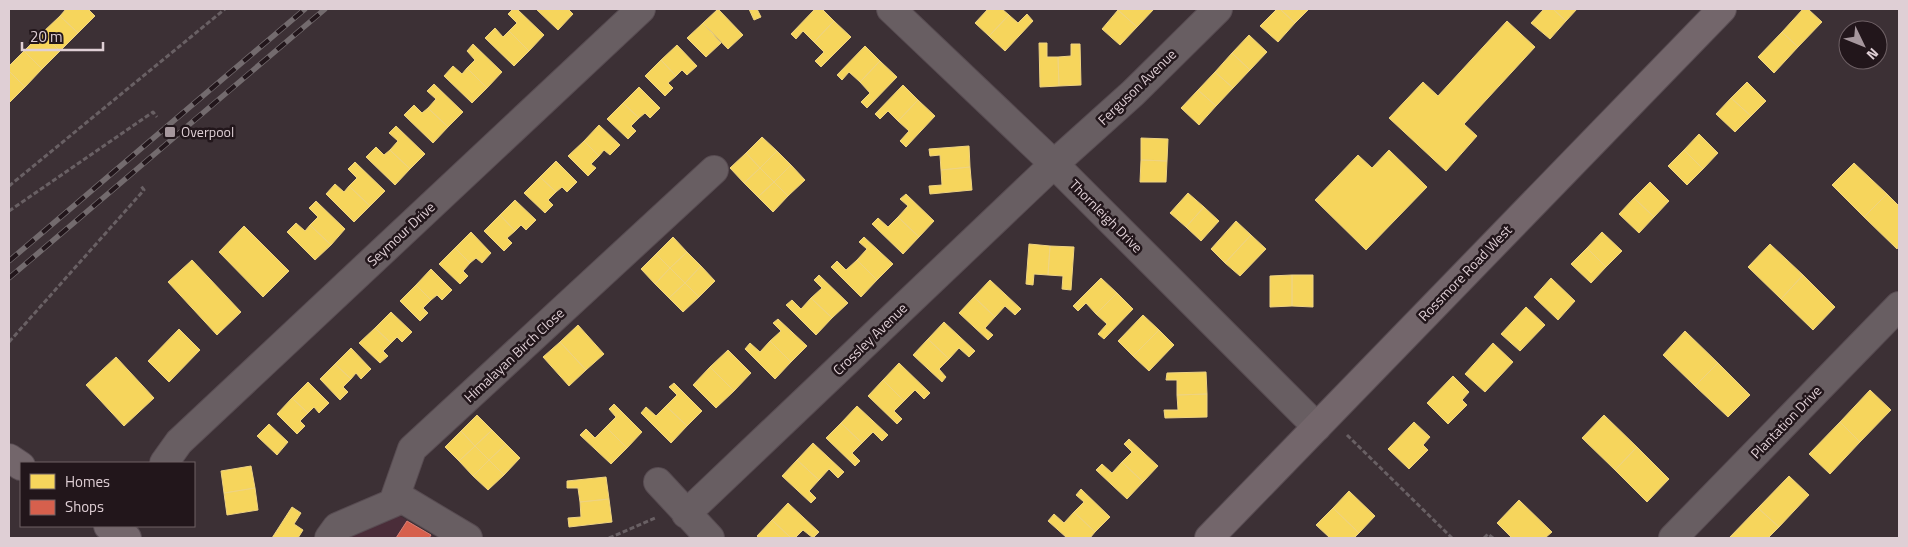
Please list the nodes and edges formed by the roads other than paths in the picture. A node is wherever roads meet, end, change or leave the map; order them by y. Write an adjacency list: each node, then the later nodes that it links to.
1 (641, 9): 10 (street, Seymour Drive)
2 (891, 9): 5 (street, Thornleigh Drive)
3 (1218, 9): 5 (street, Ferguson Avenue)
4 (1722, 9): 8 (main road, Rossmore Road West)
5 (1054, 164): 8 (street, Thornleigh Drive); 14 (street, Crossley Avenue)
6 (714, 170): 13 (street, Himalayan Birch Close)
7 (1899, 306): 19 (street, Plantation Drive)
8 (1322, 421): 18 (main road, Rossmore Road West)
9 (9, 458): 11 (main road)
10 (165, 462)
11 (20, 465)
12 (658, 482): 14 (street)
13 (396, 494): 15 (street, Himalayan Birch Close); 16 (street)
14 (683, 510): 17 (street)
15 (328, 538)
16 (468, 538)
17 (710, 538)
18 (1209, 538)
19 (1673, 538)

